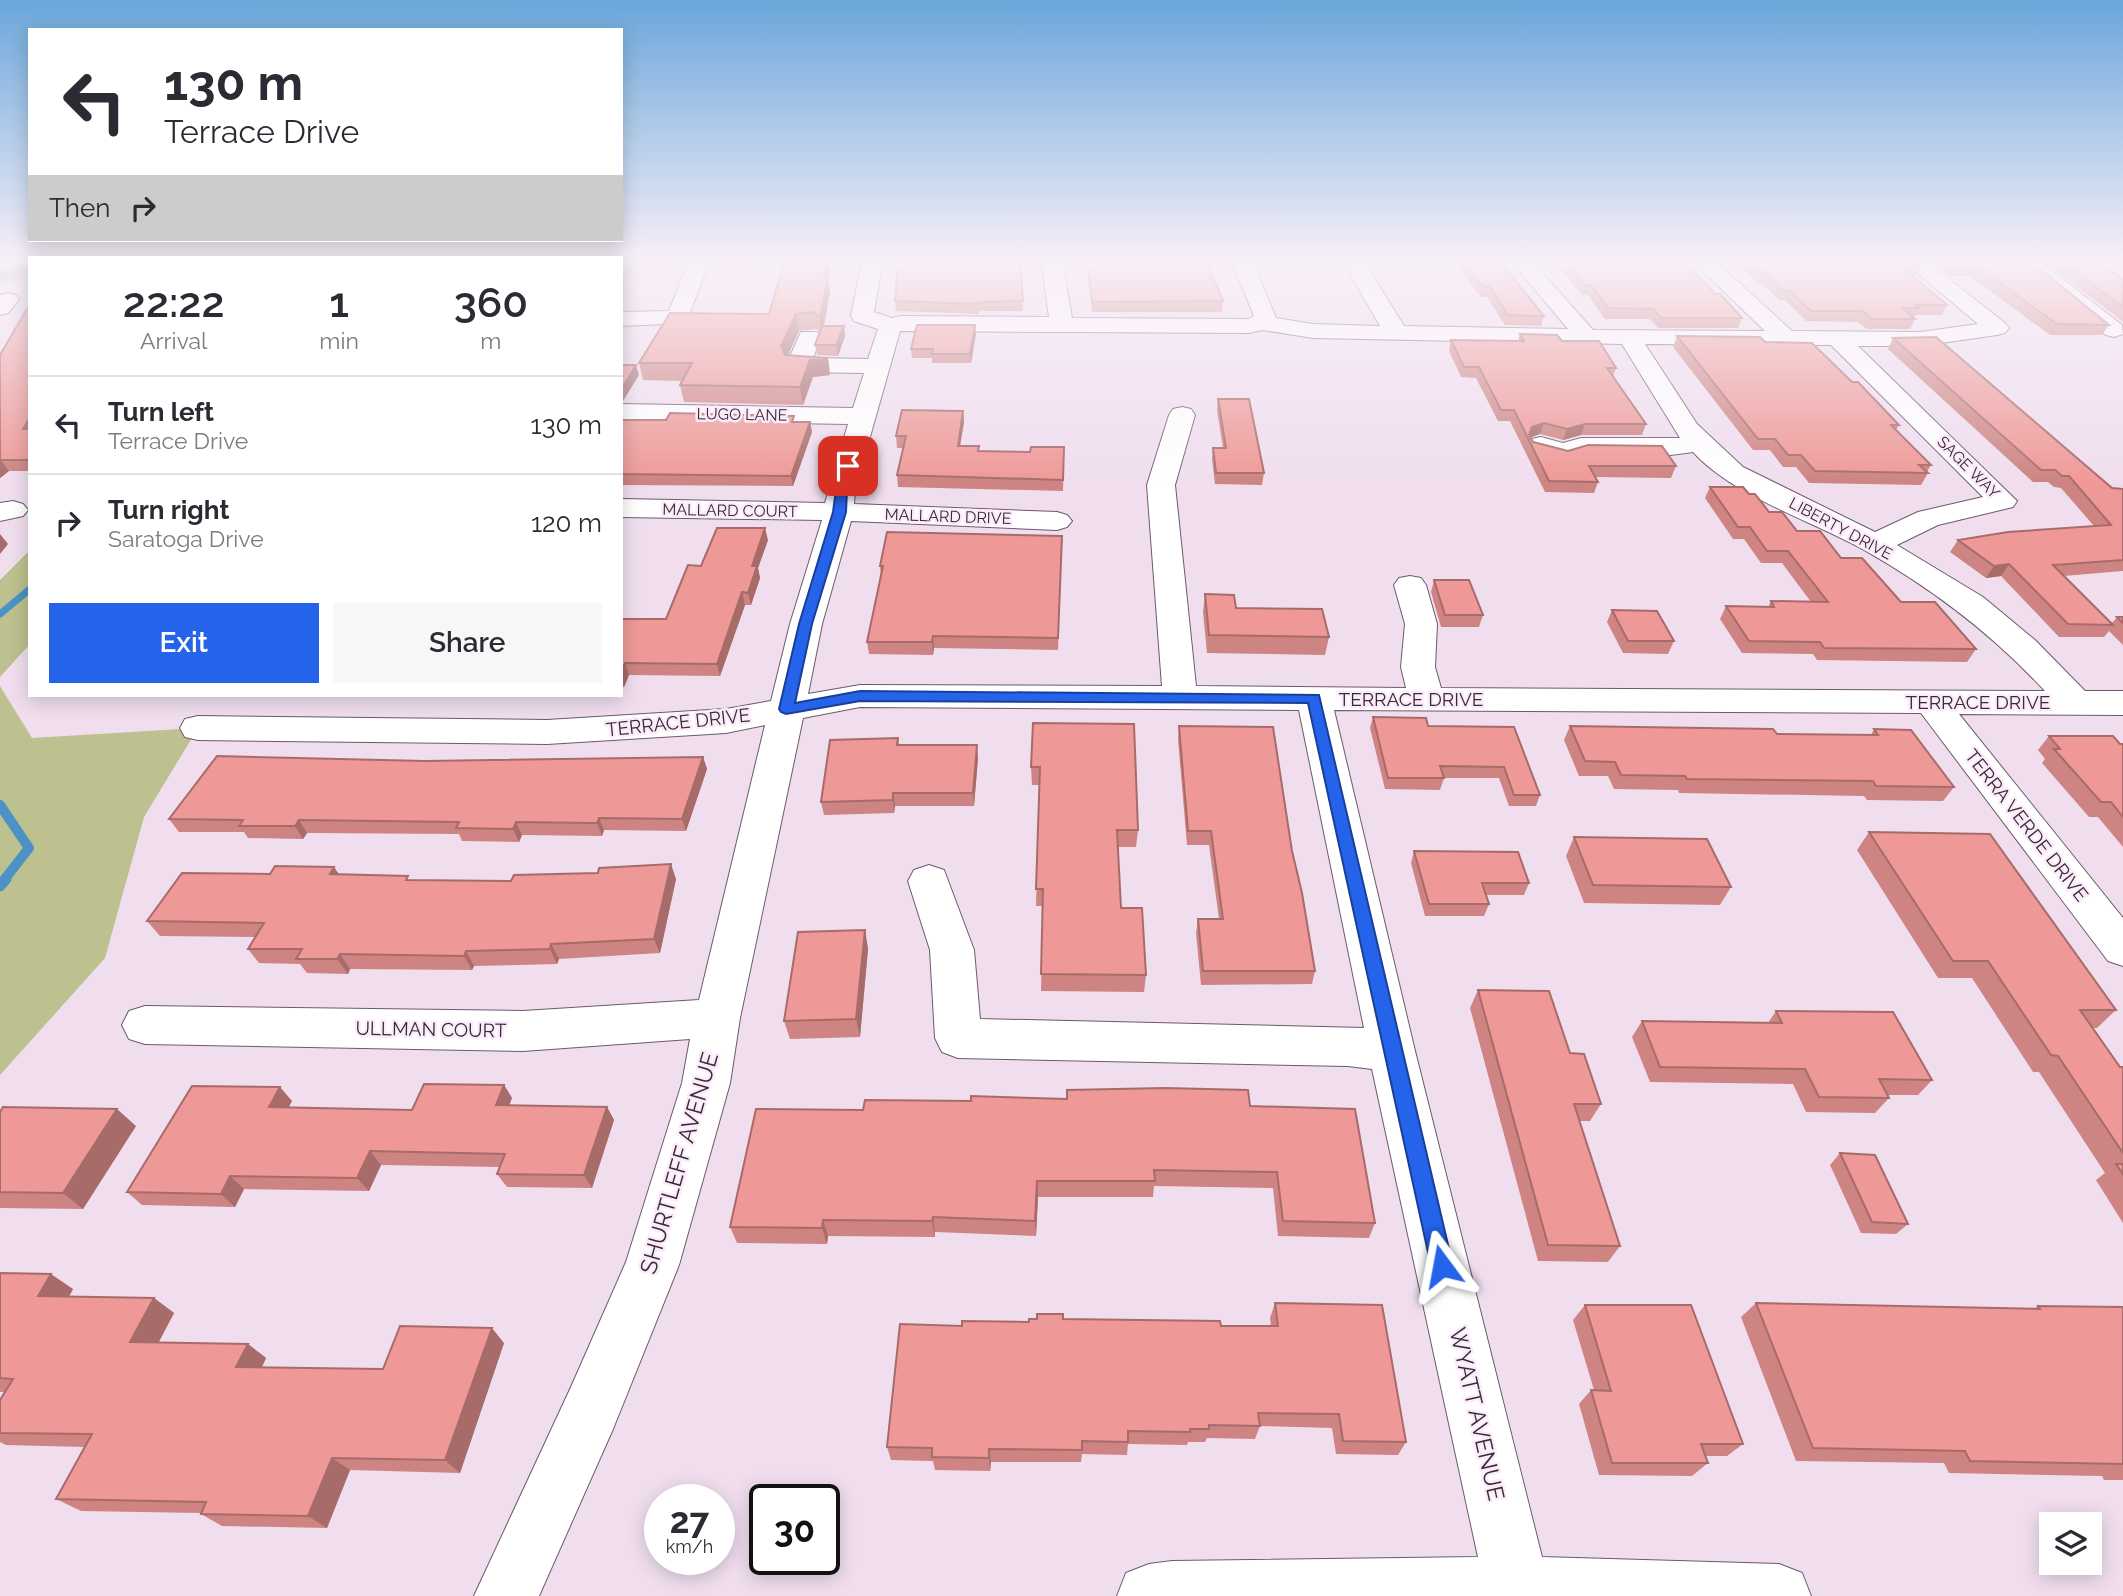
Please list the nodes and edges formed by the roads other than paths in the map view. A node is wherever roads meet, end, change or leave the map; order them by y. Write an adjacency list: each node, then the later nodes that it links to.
1 (889, 334): 11 (street, SHURTLEFF AVENUE)
2 (1427, 334): 7 (street)
3 (1585, 334): 7 (street)
4 (1782, 334): 9 (street)
5 (1952, 334): 10 (street)
6 (809, 337): 11 (street)
7 (1587, 337): 8 (street)
8 (1629, 337): 9 (street); 15 (street, LIBERTY DRIVE)
9 (1785, 337): 10 (street)
10 (1838, 338): 20 (street, SAGE WAY)
11 (876, 377): 14 (street, SHURTLEFF AVENUE)
12 (623, 412): 14 (street, LUGO LANE)
13 (1182, 415): 22 (street)
14 (863, 416): 18 (street, SHURTLEFF AVENUE)
15 (1699, 443): 16 (street); 20 (street, LIBERTY DRIVE)
16 (1541, 445)
17 (623, 509): 18 (street, MALLARD COURT)
18 (839, 512): 19 (street, MALLARD DRIVE); 28 (street, SHURTLEFF AVENUE)
19 (1057, 521)
20 (1875, 544): 26 (street, LIBERTY DRIVE)
21 (1410, 585): 24 (street)
22 (1180, 697): 23 (street, TERRACE DRIVE); 28 (street, TERRACE DRIVE)
23 (1314, 699): 24 (street, TERRACE DRIVE); 34 (street, WYATT AVENUE)
24 (1427, 699): 25 (street, TERRACE DRIVE)
25 (1931, 702): 26 (street, TERRACE DRIVE); 31 (street, TERRA VERDE DRIVE)
26 (2075, 702): 27 (street, TERRACE DRIVE)
27 (2123, 703)
28 (786, 709): 29 (street, TERRACE DRIVE); 32 (street, SHURTLEFF AVENUE)
29 (198, 728)
30 (929, 881): 34 (street)
31 (2123, 949)
32 (717, 1018): 33 (street, ULLMAN COURT); 36 (street, SHURTLEFF AVENUE)
33 (145, 1025)
34 (1392, 1051): 35 (street, WYATT AVENUE)
35 (1518, 1593): 37 (street); 38 (street)
36 (506, 1596)
37 (1149, 1596)
38 (1779, 1596)

